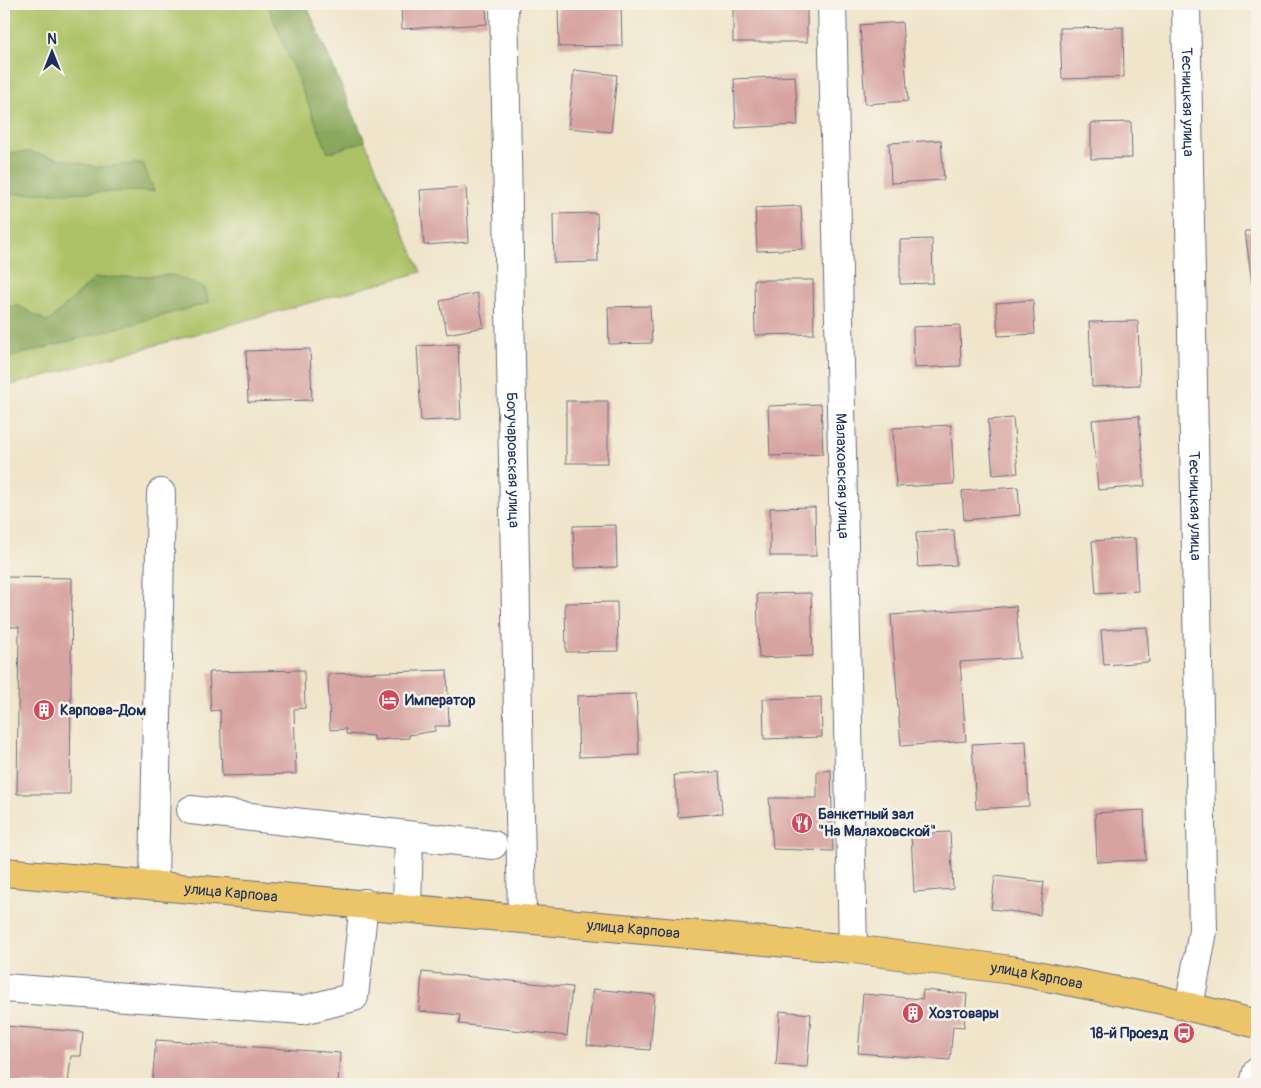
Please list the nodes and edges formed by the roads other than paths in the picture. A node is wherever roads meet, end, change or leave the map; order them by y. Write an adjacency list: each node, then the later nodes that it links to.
1 (504, 4): 12 (street, Богучаровская улица)
2 (832, 4): 13 (street, Малаховская улица)
3 (1186, 4): 15 (street, Тесницкая улица)
4 (161, 493): 9 (street)
5 (191, 810): 6 (street)
6 (409, 837): 7 (street); 11 (street)
7 (493, 845)
8 (4, 872): 9 (main road, улица Карпова)
9 (154, 884): 10 (main road, улица Карпова)
10 (364, 903): 11 (main road, улица Карпова); 14 (street)
11 (407, 907): 12 (main road, улица Карпова)
12 (522, 917): 13 (main road, улица Карпова)
13 (853, 949): 15 (main road, улица Карпова)
14 (4, 988)
15 (1189, 1007): 16 (main road, улица Карпова)
16 (1257, 1024)
17 (1257, 1072): 18 (street)
18 (1254, 1084)

